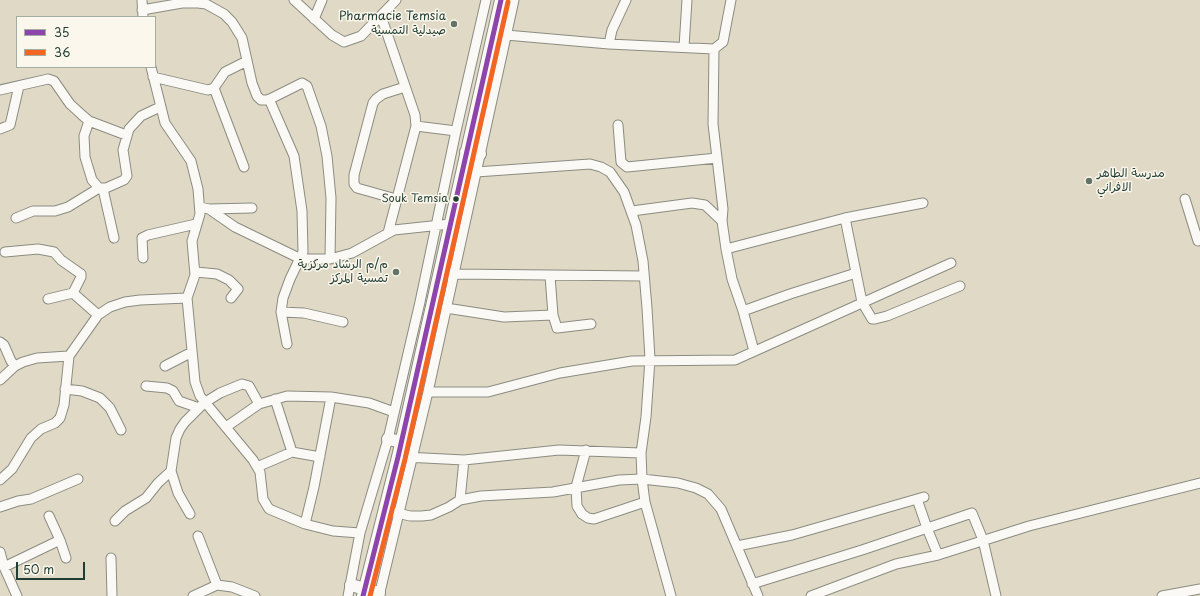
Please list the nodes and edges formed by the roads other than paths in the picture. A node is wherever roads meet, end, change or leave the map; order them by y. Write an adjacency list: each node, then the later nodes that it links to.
1 (142, 0): 11 (street)
2 (294, 0): 13 (street)
3 (322, 0): 13 (street)
4 (396, 0): 12 (street)
5 (486, 0): 32 (street)
6 (501, 0): 14 (main road)
7 (514, 0): 15 (street)
8 (626, 0): 16 (street)
9 (687, 0): 17 (street)
10 (731, 0): 18 (street)
11 (143, 14): 19 (street)
12 (382, 16): 13 (street); 23 (street)
13 (314, 19)
14 (494, 33): 15 (main road); 34 (main road)
15 (506, 35): 16 (street); 35 (street)
16 (609, 44): 17 (street)
17 (684, 47): 18 (street)
18 (714, 49): 36 (street)
19 (247, 61): 24 (street); 26 (street)
20 (151, 68): 21 (street)
21 (153, 77): 24 (street); 27 (street)
22 (18, 86): 25 (street); 28 (street); 31 (street)
23 (405, 86): 30 (street); 41 (street)
24 (214, 88): 37 (street)
25 (0, 90)
26 (269, 99): 58 (street); 59 (street)
27 (160, 107): 33 (street); 43 (street)
28 (89, 121): 33 (street); 39 (street)
29 (618, 124): 36 (street)
30 (416, 126): 32 (street); 41 (street)
31 (0, 129)
32 (456, 132): 51 (street)
33 (126, 135): 39 (street)
34 (466, 152): 35 (main road); 50 (main road)
35 (480, 154): 38 (street)
36 (717, 158): 48 (street)
37 (244, 167)
38 (476, 172): 45 (street); 64 (street)
39 (101, 189): 46 (street); 53 (street)
40 (1185, 198): 54 (street)
41 (396, 199): 52 (street)
42 (922, 203): 47 (street)
43 (204, 208): 44 (street); 49 (street); 58 (street)
44 (252, 208)
45 (632, 211): 48 (street); 66 (street)
46 (16, 218)
47 (844, 218): 55 (street); 62 (street)
48 (722, 221): 55 (street)
49 (196, 224): 57 (street); 61 (street)
50 (450, 224): 51 (street); 63 (main road)
51 (436, 225): 52 (street); 96 (street)
52 (388, 232): 59 (street)
53 (114, 238)
54 (1198, 241)
55 (726, 249): 75 (street)
56 (5, 252): 68 (street)
57 (143, 258)
58 (301, 258): 59 (street); 74 (street)
59 (330, 259)
60 (951, 263): 72 (street)
61 (196, 272): 69 (street); 70 (street)
62 (856, 272): 72 (street); 75 (street)
63 (440, 273): 64 (main road); 100 (main road)
64 (454, 274): 65 (street); 73 (street)
65 (550, 276): 66 (street); 77 (street)
66 (644, 276): 85 (street)
67 (960, 286): 72 (street)
68 (73, 292): 71 (street); 76 (street)
69 (187, 298): 76 (street); 82 (street)
70 (232, 298)
71 (48, 299)
72 (862, 302): 83 (street)
73 (446, 308): 77 (street); 91 (street)
74 (281, 312): 78 (street); 81 (street)
75 (743, 312): 83 (street)
76 (98, 315): 84 (street)
77 (553, 315): 79 (street)
78 (343, 322)
79 (590, 324)
80 (0, 342): 86 (street)
81 (287, 344)
82 (192, 352): 87 (street); 95 (street)
83 (754, 352): 85 (street)
84 (69, 356): 86 (street); 90 (street)
85 (650, 359): 91 (street); 103 (street)
86 (15, 366): 88 (street)
87 (165, 366)
88 (0, 380)
89 (146, 386): 95 (street)
90 (65, 389): 98 (street); 112 (street)
91 (428, 392): 106 (street)
92 (331, 397): 93 (street); 96 (street); 104 (street)
93 (275, 398): 94 (street); 102 (street)
94 (259, 404): 95 (street); 97 (street)
95 (201, 406): 97 (street); 109 (street)
96 (394, 412): 99 (street)
97 (226, 426): 108 (street)
98 (121, 430)
99 (388, 439): 100 (main road); 125 (street)
100 (402, 442): 105 (main road)
101 (586, 450): 103 (street); 107 (street); 114 (street)
102 (292, 452): 104 (street); 108 (street)
103 (641, 453): 111 (street)
104 (320, 457): 123 (street)
105 (398, 457): 106 (street); 118 (main road)
106 (411, 458): 107 (street); 120 (street)
107 (464, 460): 115 (street)
108 (257, 467): 123 (street)
109 (172, 471): 119 (street); 122 (street)
110 (78, 478): 117 (street)
111 (642, 479): 114 (street); 116 (street); 129 (street)
112 (0, 480)
113 (1200, 483): 128 (street)
114 (576, 487): 115 (street); 116 (street)
115 (460, 500): 120 (street)
116 (645, 502): 146 (street)
117 (0, 507)
118 (385, 510): 120 (street); 140 (main road)
119 (190, 514)
120 (399, 514): 141 (street)
121 (50, 516): 127 (street)
122 (115, 521)
123 (305, 524): 125 (street)
124 (927, 528): 128 (street); 129 (street); 131 (street); 135 (street)
125 (360, 533): 138 (street)
126 (198, 536): 136 (street)
127 (60, 540): 132 (street); 134 (street)
128 (983, 540): 131 (street); 149 (street)
129 (737, 546): 135 (street)
130 (0, 552): 134 (street)
131 (938, 555): 148 (street)
132 (66, 558)
133 (111, 558): 143 (street)
134 (4, 567): 142 (street)
135 (752, 584): 147 (street)
136 (217, 585): 139 (street); 144 (street)
137 (1200, 589): 150 (street)
138 (349, 591): 140 (main road)
139 (231, 592): 145 (street)
140 (364, 593): 141 (main road)
141 (379, 594)
142 (17, 596)
143 (112, 596)
144 (193, 596)
145 (255, 596)
146 (671, 596)
147 (758, 596)
148 (811, 596)
149 (996, 596)
150 (1162, 596)

